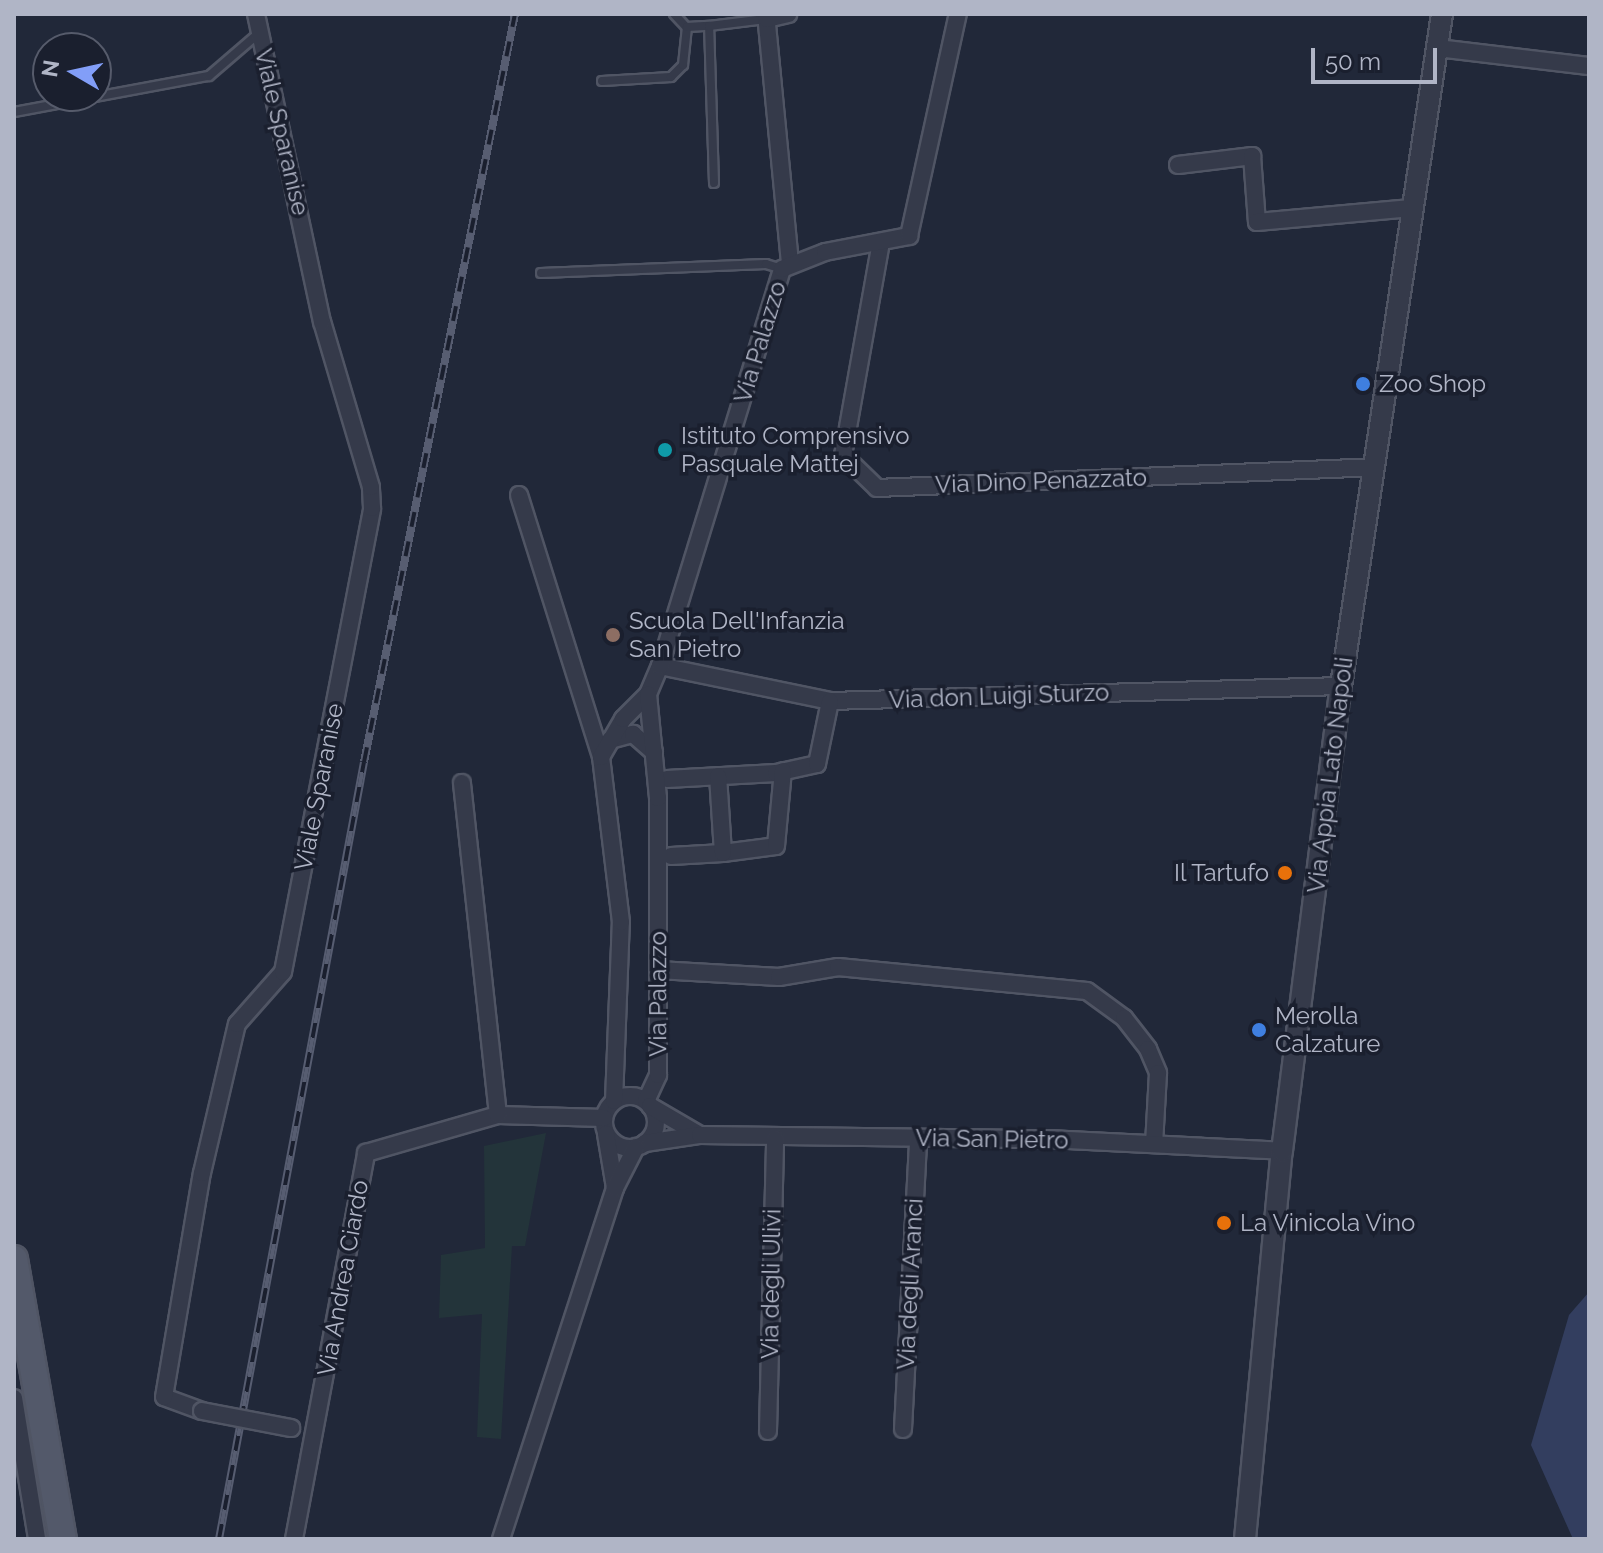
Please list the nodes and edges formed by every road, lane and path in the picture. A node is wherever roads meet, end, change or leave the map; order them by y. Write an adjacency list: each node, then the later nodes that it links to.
1 (256, 14): 9 (street, Viale Sparanise)
2 (674, 14): 8 (lane)
3 (788, 14): 6 (street)
4 (958, 14): 17 (street, Via Palazzo)
5 (1442, 14): 10 (street, Via Appia Lato Napoli)
6 (766, 16): 7 (lane); 18 (street)
7 (709, 26): 8 (lane); 15 (lane)
8 (687, 28): 12 (lane)
9 (260, 33): 13 (lane); 51 (street, Viale Sparanise, bridge)
10 (1437, 48): 11 (street); 16 (street, Via Appia Lato Napoli)
11 (1589, 66)
12 (602, 81)
13 (14, 112)
14 (1178, 165): 16 (street)
15 (714, 183)
16 (1411, 208): 20 (street, Via Appia Lato Napoli)
17 (881, 242): 18 (street, Via Palazzo); 20 (street, Via Dino Penazzato)
18 (786, 266): 19 (lane); 22 (street, Via Palazzo)
19 (541, 273)
20 (1374, 467): 23 (street, Via Appia Lato Napoli)
21 (519, 495): 28 (street)
22 (660, 666): 24 (street, Via Palazzo); 25 (street, Via don Luigi Sturzo)
23 (1341, 686): 25 (street, Via don Luigi Sturzo); 45 (street, Via Appia Lato Napoli)
24 (648, 694): 26 (street); 27 (street, Via Palazzo)
25 (830, 701): 29 (street)
26 (610, 740): 27 (street); 28 (street)
27 (654, 752): 35 (street, Via Palazzo)
28 (601, 757): 36 (street)
29 (783, 771): 30 (street); 33 (street)
30 (718, 776): 31 (street); 33 (street)
31 (667, 779)
32 (462, 783): 38 (street)
33 (723, 853): 34 (street)
34 (671, 856)
35 (658, 970): 37 (street, Via Palazzo); 43 (street)
36 (614, 1101): 37 (street); 39 (street)
37 (648, 1104): 40 (street, Via San Pietro); 44 (street)
38 (498, 1115): 39 (street, Via Andrea Ciardo); 51 (street, Via Andrea Ciardo)
39 (605, 1126): 44 (street); 46 (street)
40 (700, 1135): 41 (street, Via San Pietro); 44 (street, Via San Pietro)
41 (775, 1138): 42 (street, Via San Pietro); 50 (street, Via degli Ulivi)
42 (918, 1138): 43 (street, Via San Pietro); 49 (street, Via degli Aranci)
43 (1154, 1144): 45 (street, Via San Pietro)
44 (641, 1145): 46 (street)
45 (1282, 1151): 56 (street, Via Appia Lato Napoli)
46 (615, 1188): 55 (street)
47 (15, 1282): 53 (main road)
48 (14, 1398): 52 (street)
49 (903, 1429)
50 (768, 1431)
51 (314, 1433): 54 (street, Via Andrea Ciardo)
52 (37, 1539)
53 (63, 1539)
54 (294, 1539)
55 (501, 1539)
56 (1245, 1539)

